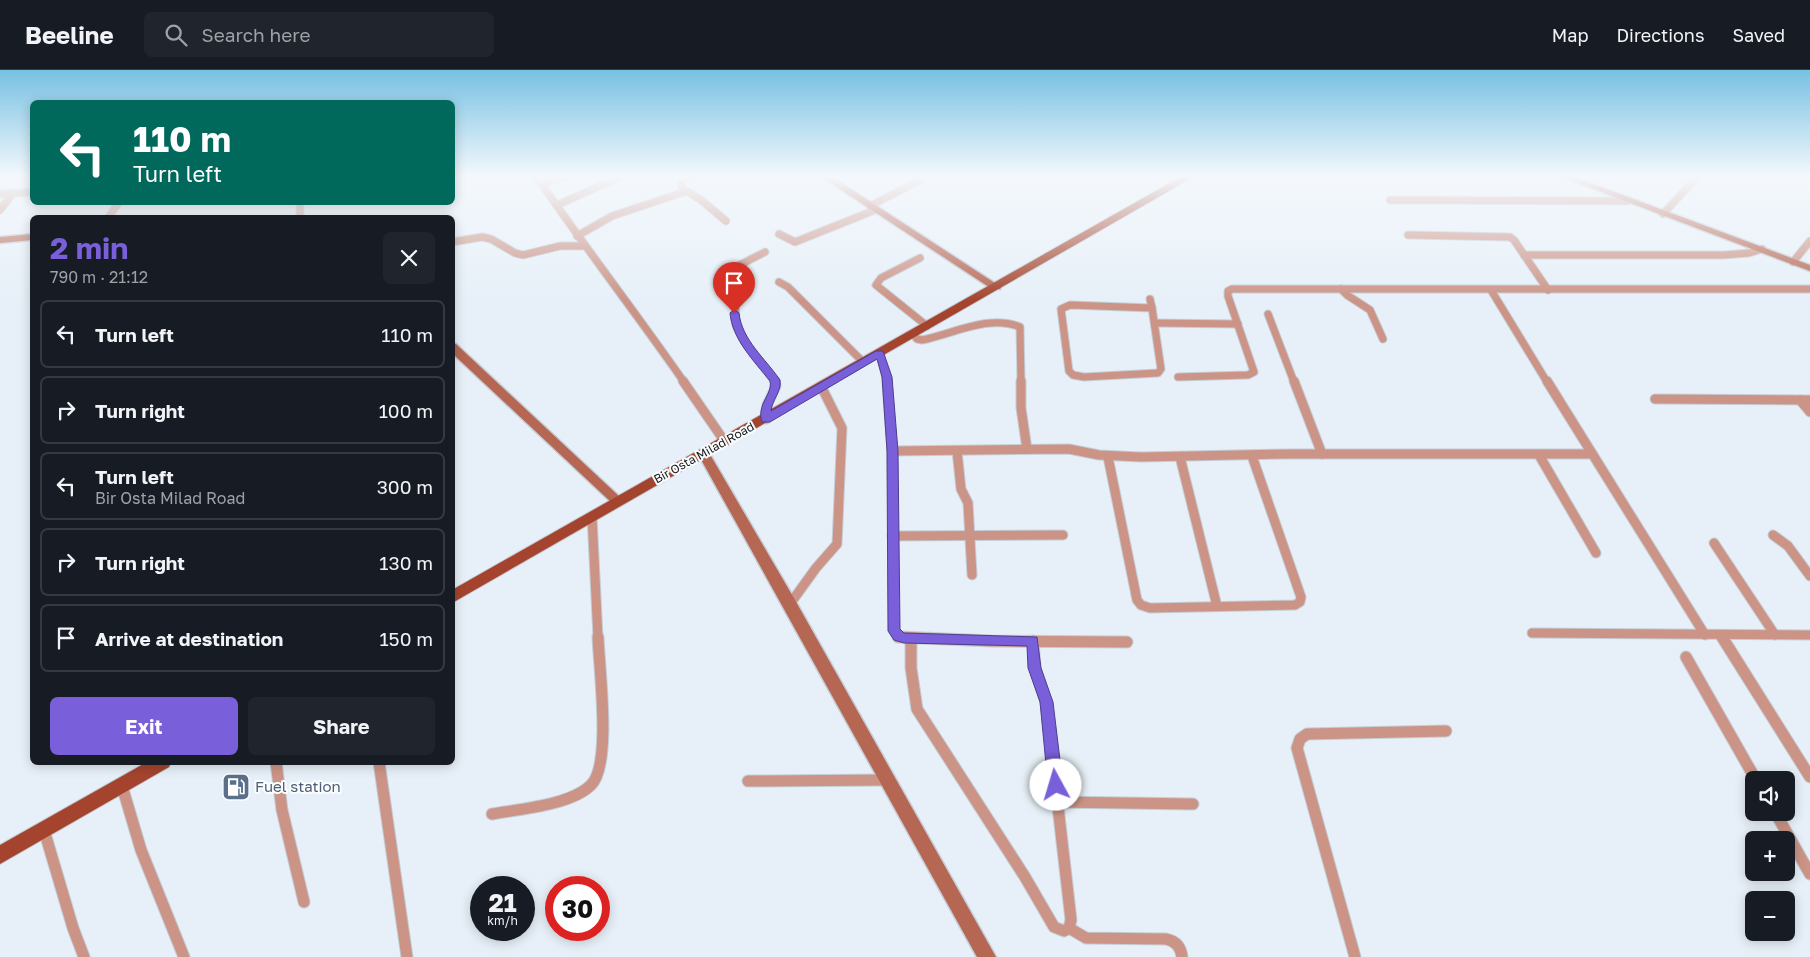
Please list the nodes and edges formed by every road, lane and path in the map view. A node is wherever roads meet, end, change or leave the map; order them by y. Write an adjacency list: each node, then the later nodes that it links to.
1 (565, 217): 11 (street)
2 (610, 217): 11 (street)
3 (722, 217): 8 (street)
4 (850, 217): 9 (street)
5 (887, 217): 24 (street)
6 (1118, 217): 24 (main road, Bir Osta Milad Road)
7 (1673, 217): 17 (street)
8 (726, 221)
9 (779, 234)
10 (1408, 235): 19 (street)
11 (577, 236): 16 (street)
12 (30, 237): 13 (street)
13 (0, 240)
14 (1810, 241): 21 (street)
15 (455, 242): 16 (street)
16 (585, 246): 47 (street)
17 (1762, 249): 19 (street); 21 (street)
18 (765, 252): 46 (street)
19 (1524, 255): 28 (street)
20 (920, 258): 34 (street)
21 (1794, 262): 22 (street)
22 (1810, 268)
23 (779, 282): 39 (street)
24 (996, 287): 34 (main road, Bir Osta Milad Road)
25 (1341, 289): 27 (street); 33 (street); 36 (street)
26 (1810, 289): 28 (street)
27 (1492, 290): 28 (street); 53 (street)
28 (1548, 290)
29 (1150, 299): 30 (street)
30 (1152, 308): 32 (street); 32 (street)
31 (1268, 314): 52 (street)
32 (1156, 322): 33 (street)
33 (1238, 324): 40 (street)
34 (927, 326): 35 (main road, Bir Osta Milad Road)
35 (913, 334): 38 (main road, Bir Osta Milad Road); 48 (street)
36 (1383, 339)
37 (455, 349): 58 (street)
38 (880, 353): 39 (main road, Bir Osta Milad Road); 49 (street)
39 (863, 362): 41 (main road, Bir Osta Milad Road)
40 (1178, 377)
41 (821, 386): 46 (main road, Bir Osta Milad Road); 69 (street)
42 (1655, 399): 43 (street)
43 (1800, 400): 44 (street); 45 (street)
44 (1810, 400)
45 (1810, 412)
46 (766, 419): 47 (main road, Bir Osta Milad Road)
47 (725, 442): 51 (main road, Bir Osta Milad Road)
48 (1026, 449): 50 (street); 56 (street)
49 (892, 451): 50 (street); 63 (street)
50 (957, 451): 60 (street)
51 (704, 454): 58 (main road, Bir Osta Milad Road); 69 (street)
52 (1322, 454): 54 (street); 55 (street)
53 (1592, 454): 54 (street); 72 (street)
54 (1539, 455): 65 (street)
55 (1252, 456): 57 (street); 70 (street)
56 (1108, 457): 57 (street); 70 (street)
57 (1180, 457): 70 (street)
58 (617, 501): 59 (main road, Bir Osta Milad Road)
59 (592, 516): 68 (main road, Bir Osta Milad Road); 91 (street)
60 (970, 535): 61 (street); 63 (street); 66 (street)
61 (1063, 535)
62 (1774, 535): 67 (street)
63 (892, 536): 76 (street)
64 (1714, 543): 74 (street)
65 (1596, 553)
66 (972, 575)
67 (1810, 576)
68 (455, 595)
69 (790, 604): 86 (street)
70 (1217, 606)
71 (1532, 633): 72 (street)
72 (1705, 635): 73 (street)
73 (1721, 635): 74 (street); 85 (street)
74 (1775, 635): 75 (street)
75 (1810, 635)
76 (911, 638): 77 (street); 97 (street)
77 (1033, 641): 78 (street); 89 (street)
78 (1127, 642)
79 (1686, 657): 84 (street)
80 (1446, 731): 103 (street)
81 (158, 765): 88 (main road)
82 (276, 765): 96 (street)
83 (379, 765): 100 (street)
84 (1751, 771)
85 (1810, 777)
86 (887, 780): 87 (street); 101 (street)
87 (748, 781)
88 (122, 786): 93 (main road); 99 (street)
89 (1057, 802): 90 (street); 97 (street)
90 (1193, 804)
91 (492, 814)
92 (1780, 821): 95 (street)
93 (44, 830): 94 (main road); 98 (street)
94 (0, 855)
95 (1810, 874)
96 (304, 902)
97 (1069, 928): 102 (street)
98 (84, 957)
99 (184, 957)
100 (407, 957)
101 (987, 957)
102 (1182, 957)
103 (1355, 957)

